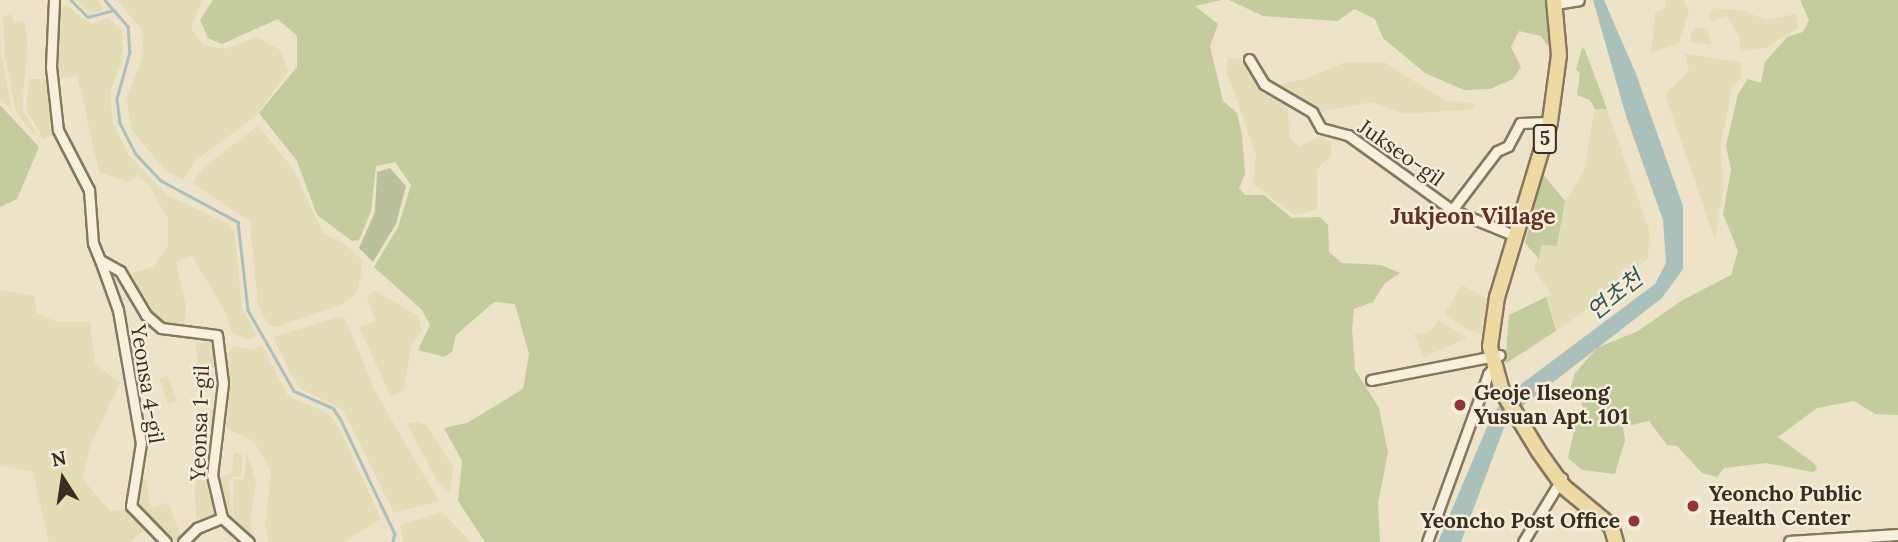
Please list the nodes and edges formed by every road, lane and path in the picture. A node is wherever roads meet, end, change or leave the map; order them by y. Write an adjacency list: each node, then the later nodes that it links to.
1 (54, 0): 8 (street)
2 (1577, 1): 3 (street)
3 (1555, 2): 5 (main road, 5)
4 (1249, 59): 6 (street, Jukseo-gil)
5 (1550, 122): 6 (street); 7 (main road, 5)
6 (1452, 210): 7 (street, Jukseo-gil)
7 (1516, 236): 9 (main road, 5)
8 (100, 260): 12 (street, Yeonsa 1-gil); 14 (street, Yeonsa 4-gil)
9 (1497, 362): 10 (street); 11 (main road); 17 (street)
10 (1371, 378)
11 (1560, 480): 18 (street); 19 (main road); 20 (main road)
12 (222, 518): 15 (street); 16 (street)
13 (1898, 537): 21 (street); 22 (street)
14 (166, 542)
15 (183, 542)
16 (249, 542)
17 (1427, 542)
18 (1523, 542)
19 (1616, 542)
20 (1622, 542)
21 (1790, 542)
22 (1855, 542)

